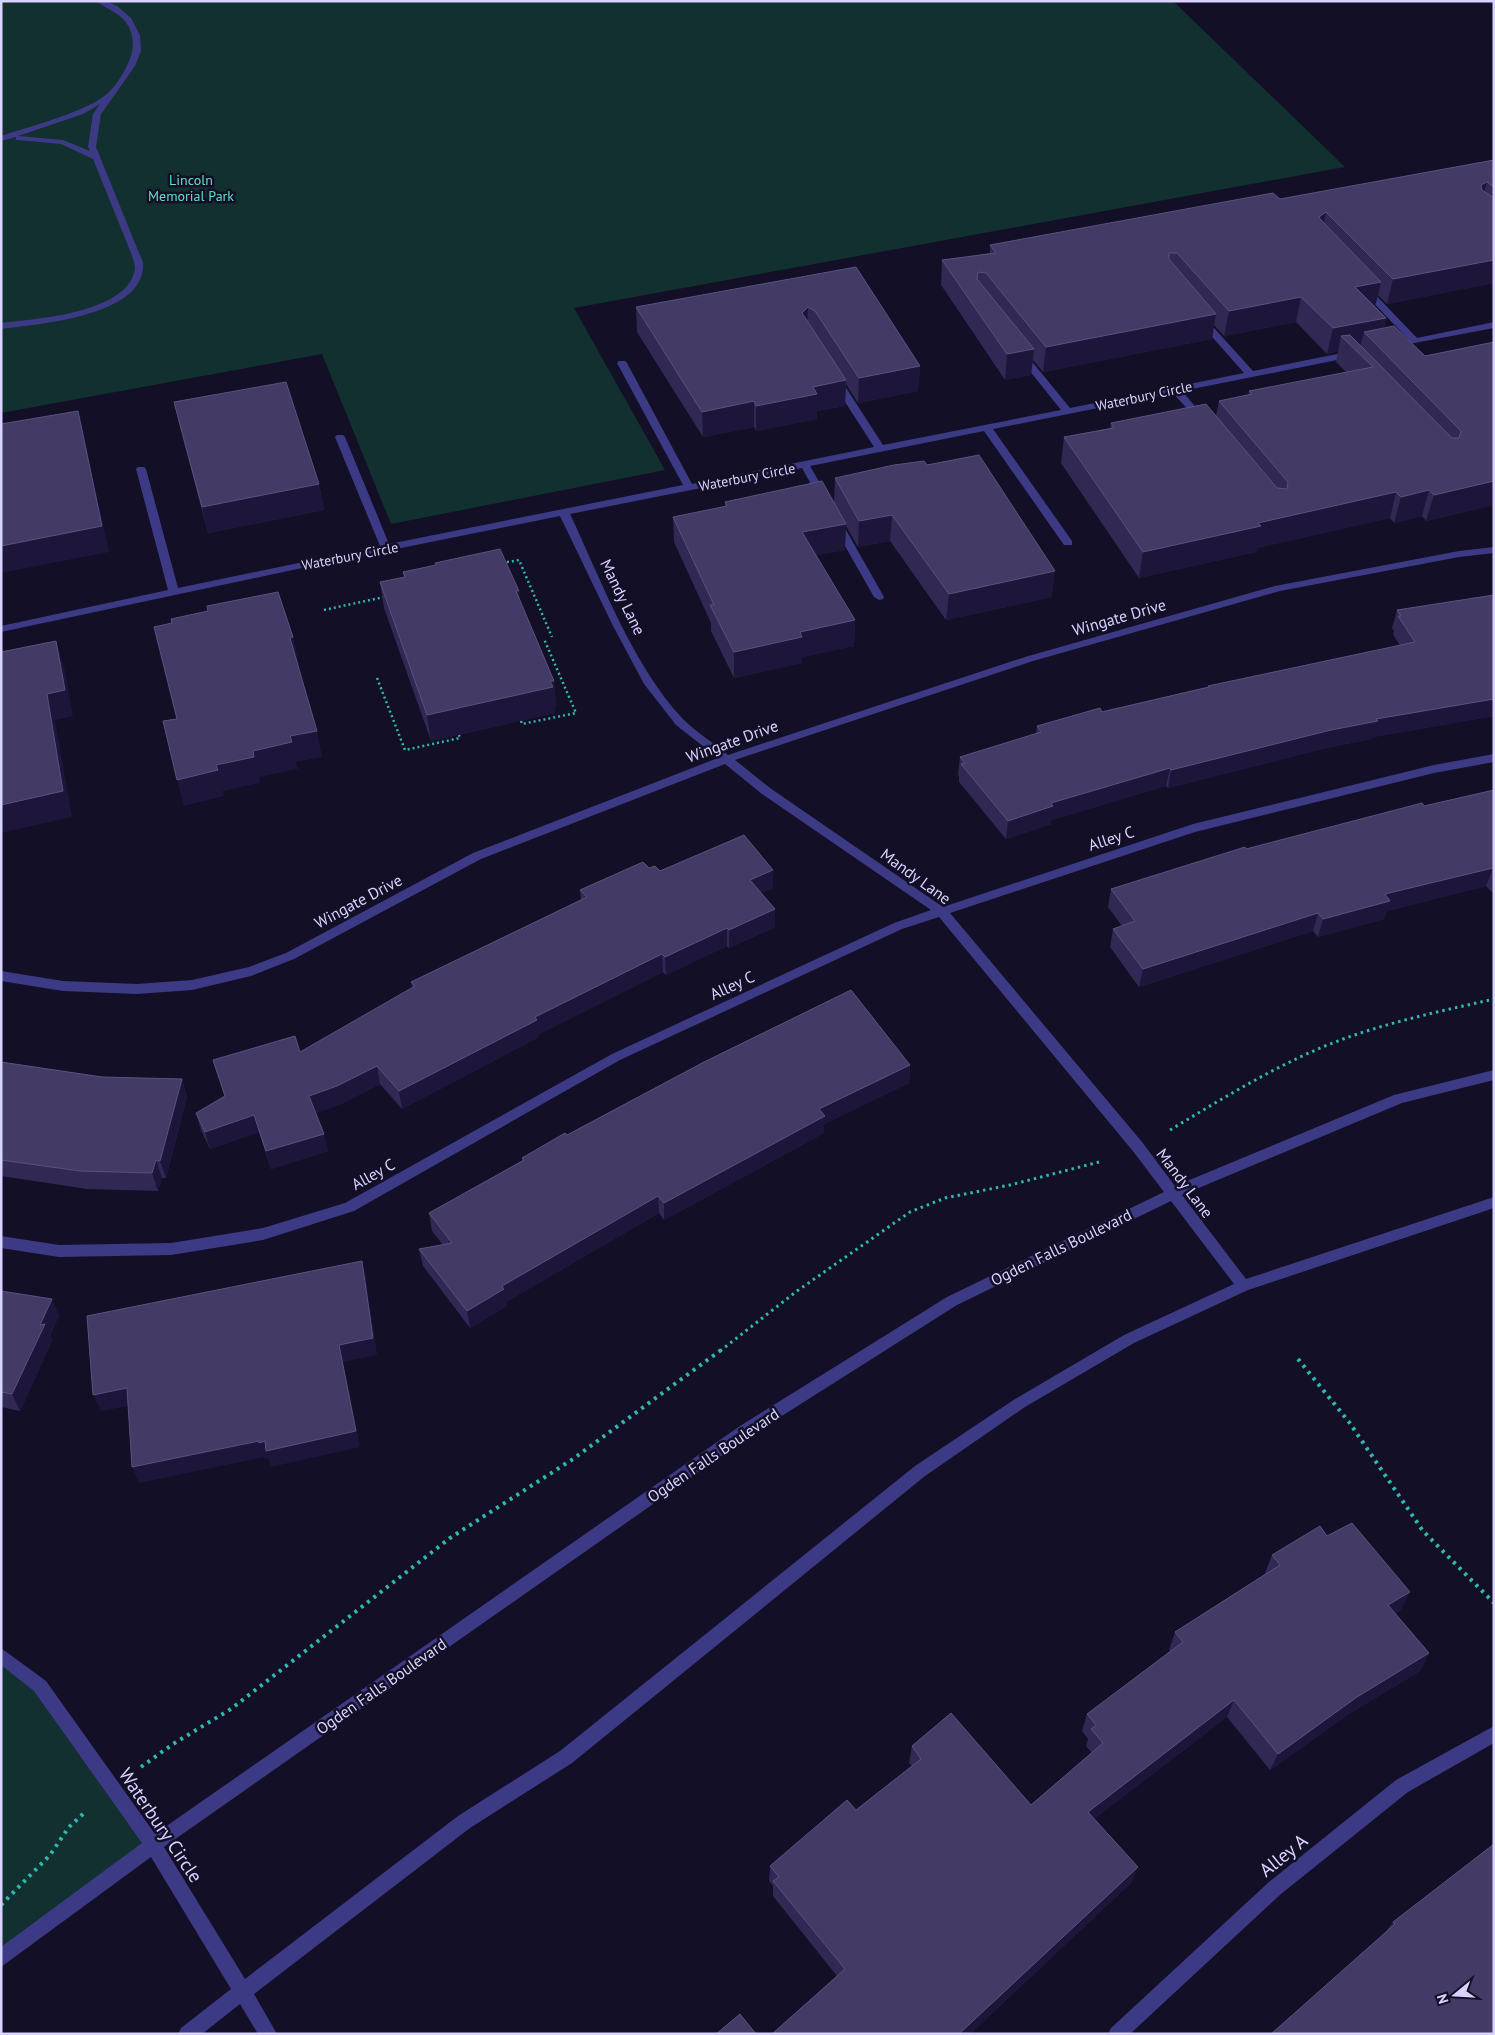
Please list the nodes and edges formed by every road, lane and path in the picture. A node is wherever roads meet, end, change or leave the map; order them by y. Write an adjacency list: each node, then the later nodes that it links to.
1 (100, 1): 2 (street)
2 (108, 96): 3 (street); 4 (street)
3 (1, 139): 4 (street)
4 (95, 158): 8 (street)
5 (1361, 285): 9 (street)
6 (1194, 310): 15 (street)
7 (1494, 325): 9 (street)
8 (1, 326)
9 (1415, 341): 11 (street)
10 (1014, 345): 17 (street)
11 (1386, 347)
12 (1367, 351): 15 (street, Waterbury Circle)
13 (622, 363): 24 (street)
14 (829, 369): 21 (street)
15 (1250, 374): 16 (street, Waterbury Circle)
16 (1176, 390): 17 (street, Waterbury Circle); 19 (street)
17 (1068, 412): 18 (street, Waterbury Circle)
18 (987, 428): 21 (street, Waterbury Circle); 26 (street)
19 (1208, 428)
20 (340, 437): 27 (street)
21 (881, 450): 22 (street, Waterbury Circle)
22 (805, 465): 24 (street, Waterbury Circle); 32 (street)
23 (141, 470): 30 (street)
24 (688, 488): 25 (street, Waterbury Circle)
25 (564, 513): 27 (street, Waterbury Circle); 41 (street, Mandy Lane)
26 (1068, 543)
27 (386, 549): 30 (street, Waterbury Circle)
28 (1494, 550): 41 (street, Wingate Drive)
29 (494, 565): 35 (path)
30 (174, 593): 34 (street, Waterbury Circle)
31 (392, 596): 33 (path)
32 (879, 598)
33 (324, 610)
34 (1, 630)
35 (552, 637)
36 (544, 639): 38 (path)
37 (377, 678): 39 (path)
38 (521, 721)
39 (458, 734)
40 (1494, 758): 42 (street, Alley C)
41 (725, 760): 42 (street, Mandy Lane); 43 (street, Wingate Drive)
42 (941, 911): 48 (street, Mandy Lane); 50 (street, Alley C)
43 (1, 976)
44 (1494, 999): 46 (path)
45 (1494, 1075): 48 (street, Ogden Falls Boulevard)
46 (1168, 1131)
47 (1095, 1165): 56 (path)
48 (1172, 1193): 51 (street, Mandy Lane); 58 (street, Ogden Falls Boulevard)
49 (1494, 1202): 51 (street)
50 (1, 1242)
51 (1243, 1286): 61 (street)
52 (1298, 1359): 53 (path)
53 (1494, 1603)
54 (1, 1655): 58 (street, Waterbury Circle)
55 (1494, 1734): 64 (street, Alley A)
56 (155, 1756)
57 (69, 1827): 59 (path)
58 (153, 1846): 60 (street, Ogden Falls Boulevard); 61 (street, Waterbury Circle)
59 (1, 1905)
60 (1, 1958)
61 (242, 1992): 62 (street); 63 (street, Waterbury Circle)
62 (187, 2034)
63 (268, 2034)
64 (1117, 2034)

